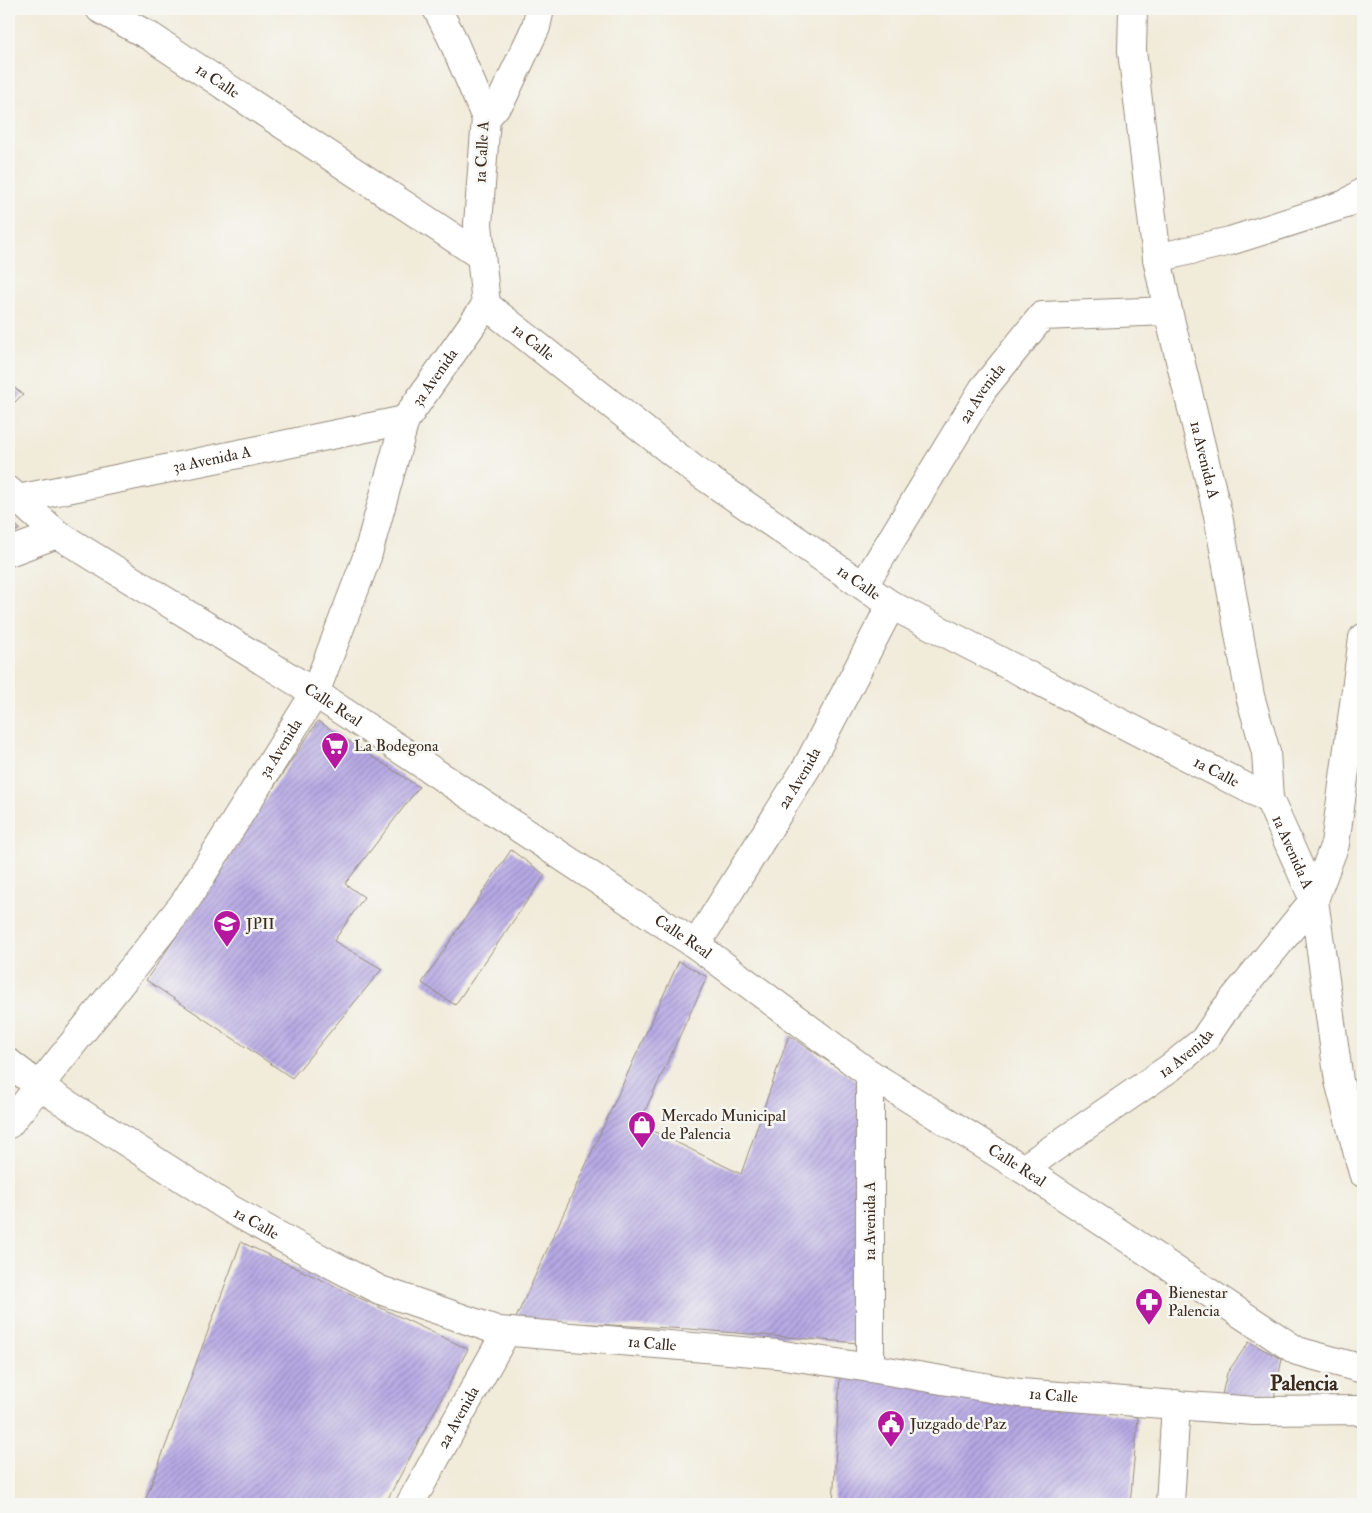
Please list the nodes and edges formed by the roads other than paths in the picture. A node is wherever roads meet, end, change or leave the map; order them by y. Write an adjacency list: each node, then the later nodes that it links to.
1 (100, 9): 7 (street, 1a Calle)
2 (437, 9): 5 (street, 1a Calle A)
3 (540, 9): 5 (street)
4 (1134, 9): 8 (street, 1a Avenida A)
5 (486, 118): 7 (street, 1a Calle A)
6 (1363, 192): 8 (street)
7 (481, 256): 9 (street, 1a Calle A)
8 (1157, 258): 10 (street, 1a Avenida A)
9 (486, 305): 11 (street, 3a Avenida); 15 (street, 1a Calle)
10 (1168, 311): 15 (street, 2a Avenida); 19 (street, 1a Avenida A)
11 (405, 420): 12 (street, 3a Avenida A); 18 (street, 3a Avenida)
12 (14, 495): 13 (street, Calle Real)
13 (57, 534): 14 (street); 18 (street, Calle Real)
14 (9, 552)
15 (864, 585): 16 (street, 1a Calle)
16 (891, 605): 19 (street, 1a Calle); 21 (street, 2a Avenida)
17 (1363, 638): 20 (street, 1a Avenida)
18 (315, 693): 21 (street, Calle Real); 24 (street, 3a Avenida)
19 (1269, 799): 20 (street, 1a Avenida A)
20 (1314, 900): 26 (street, 1a Avenida); 27 (street, 1a Avenida)
21 (696, 945): 23 (street, Calle Real)
22 (9, 1063): 24 (street, 1a Calle)
23 (870, 1074): 26 (street, Calle Real); 29 (street, 1a Avenida A)
24 (39, 1086): 25 (street, 3a Avenida); 28 (street, 1a Calle)
25 (9, 1124)
26 (1023, 1169): 30 (street, Calle Real)
27 (1363, 1173)
28 (506, 1332): 29 (street, 1a Calle); 33 (street, 2a Avenida)
29 (870, 1368): 31 (street, 1a Calle)
30 (1363, 1369)
31 (1176, 1404): 32 (street, 1a Calle); 34 (street)
32 (1363, 1413)
33 (410, 1504)
34 (1170, 1504)

